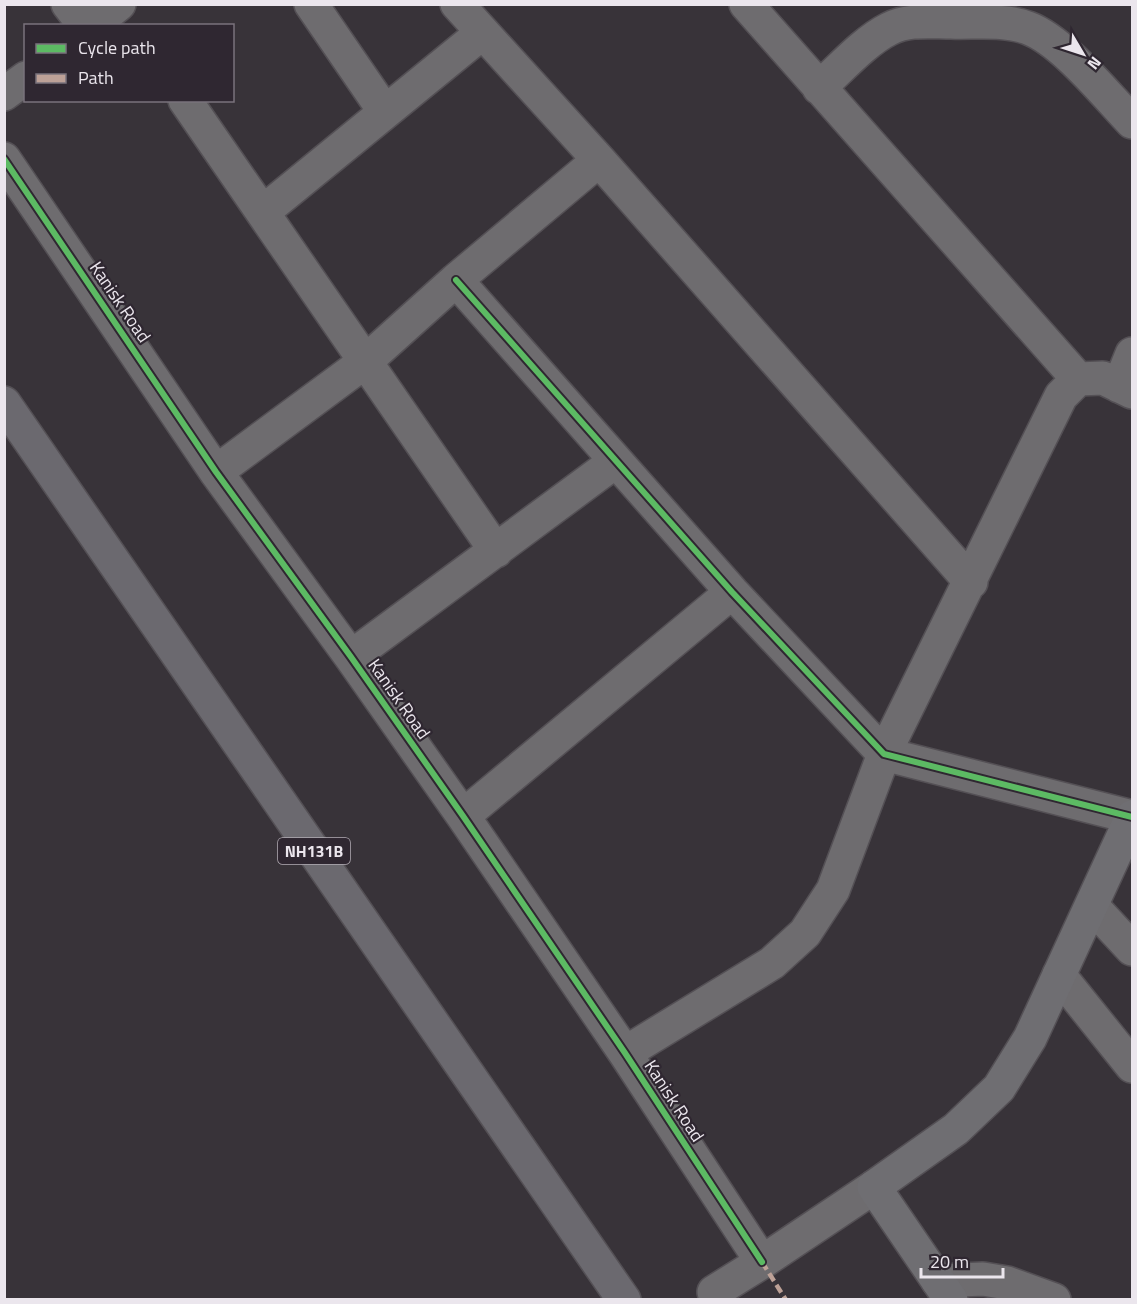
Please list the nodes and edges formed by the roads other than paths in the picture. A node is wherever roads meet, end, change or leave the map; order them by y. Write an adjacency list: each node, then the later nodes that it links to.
1 (68, 4): 6 (street)
2 (311, 4): 14 (street)
3 (457, 4): 9 (street)
4 (746, 4): 11 (street)
5 (118, 5): 7 (street); 8 (street)
6 (83, 24)
7 (94, 24)
8 (131, 24)
9 (482, 33): 14 (street); 17 (street)
10 (24, 79): 12 (street)
11 (819, 88): 15 (street); 22 (street)
12 (4, 94)
13 (186, 102): 18 (street)
14 (385, 112): 18 (street)
15 (1132, 122)
16 (4, 159): 26 (street, Kanisk Road)
17 (599, 160): 19 (street); 28 (street)
18 (263, 212): 21 (street)
19 (456, 280): 21 (street); 25 (street)
20 (1132, 354): 23 (street)
21 (366, 361): 26 (street); 27 (street)
22 (1078, 379): 23 (street); 28 (street)
23 (1126, 389)
24 (4, 403): 43 (highway, NH131B)
25 (616, 461): 27 (street); 29 (street)
26 (216, 472): 30 (street, Kanisk Road)
27 (496, 551): 30 (street)
28 (971, 582): 31 (street)
29 (732, 592): 31 (street); 32 (street)
30 (351, 657): 32 (street, Kanisk Road)
31 (884, 754): 33 (street); 37 (street)
32 (463, 816): 37 (street, Kanisk Road)
33 (1132, 817): 34 (street)
34 (1092, 906): 35 (street); 36 (street)
35 (1132, 949)
36 (1059, 975): 38 (street); 39 (street)
37 (625, 1053): 40 (street, Kanisk Road)
38 (1132, 1066)
39 (874, 1187): 40 (street); 41 (street)
40 (762, 1263): 42 (street)
41 (945, 1290): 44 (street)
42 (714, 1292)
43 (624, 1299)
44 (1054, 1299)

